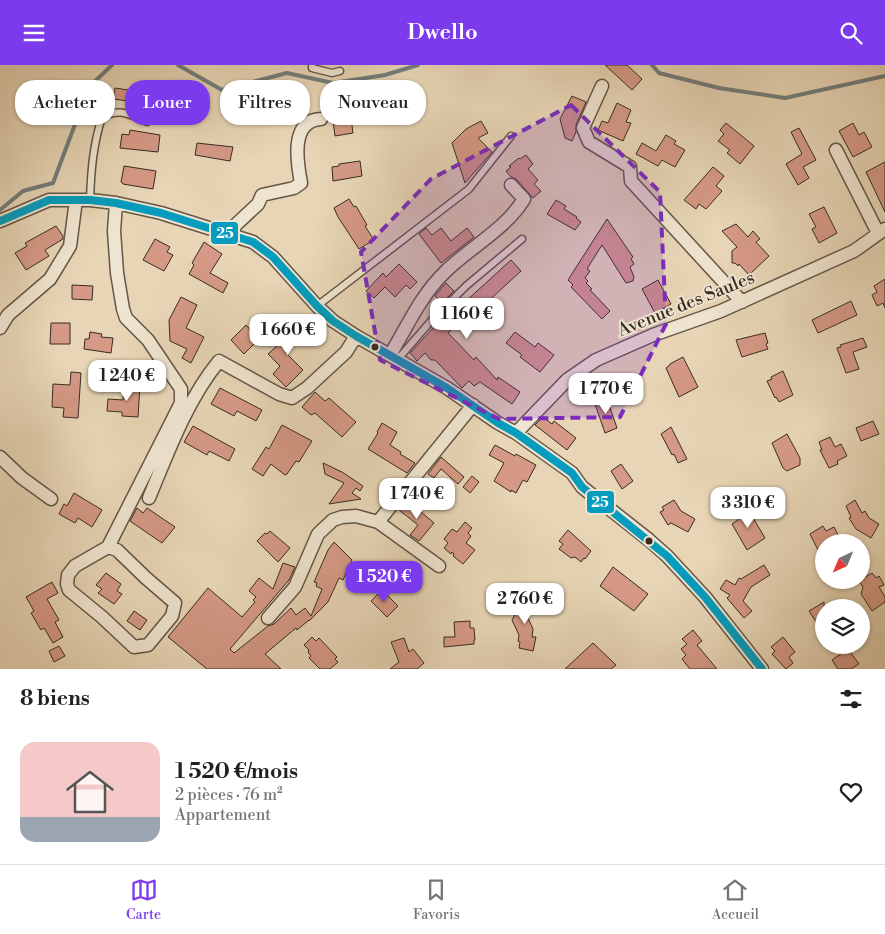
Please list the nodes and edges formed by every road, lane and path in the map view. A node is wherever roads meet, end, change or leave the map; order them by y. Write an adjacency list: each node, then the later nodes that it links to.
1 (312, 65): 2 (lane)
2 (340, 71)
3 (602, 85): 16 (street)
4 (125, 113): 10 (lane)
5 (320, 119): 14 (street)
6 (511, 136): 17 (lane)
7 (836, 149): 13 (street)
8 (511, 185): 20 (street)
9 (76, 200): 10 (street); 12 (street); 18 (street)
10 (90, 200): 11 (street)
11 (116, 203): 14 (street); 27 (street)
12 (0, 221)
13 (882, 231): 16 (street, Avenue des Saules)
14 (227, 233): 17 (street)
15 (522, 239): 20 (lane)
16 (742, 301): 22 (street, Avenue des Saules)
17 (317, 306): 19 (street)
18 (0, 328)
19 (356, 336): 20 (street); 24 (street)
20 (394, 357): 21 (street)
21 (473, 405): 22 (street); 26 (street)
22 (516, 433): 30 (street)
23 (0, 457): 25 (street)
24 (149, 498)
25 (51, 499)
26 (378, 522): 28 (street); 29 (street)
27 (108, 547): 27 (street)
28 (439, 566)
29 (268, 618)
30 (762, 669)

